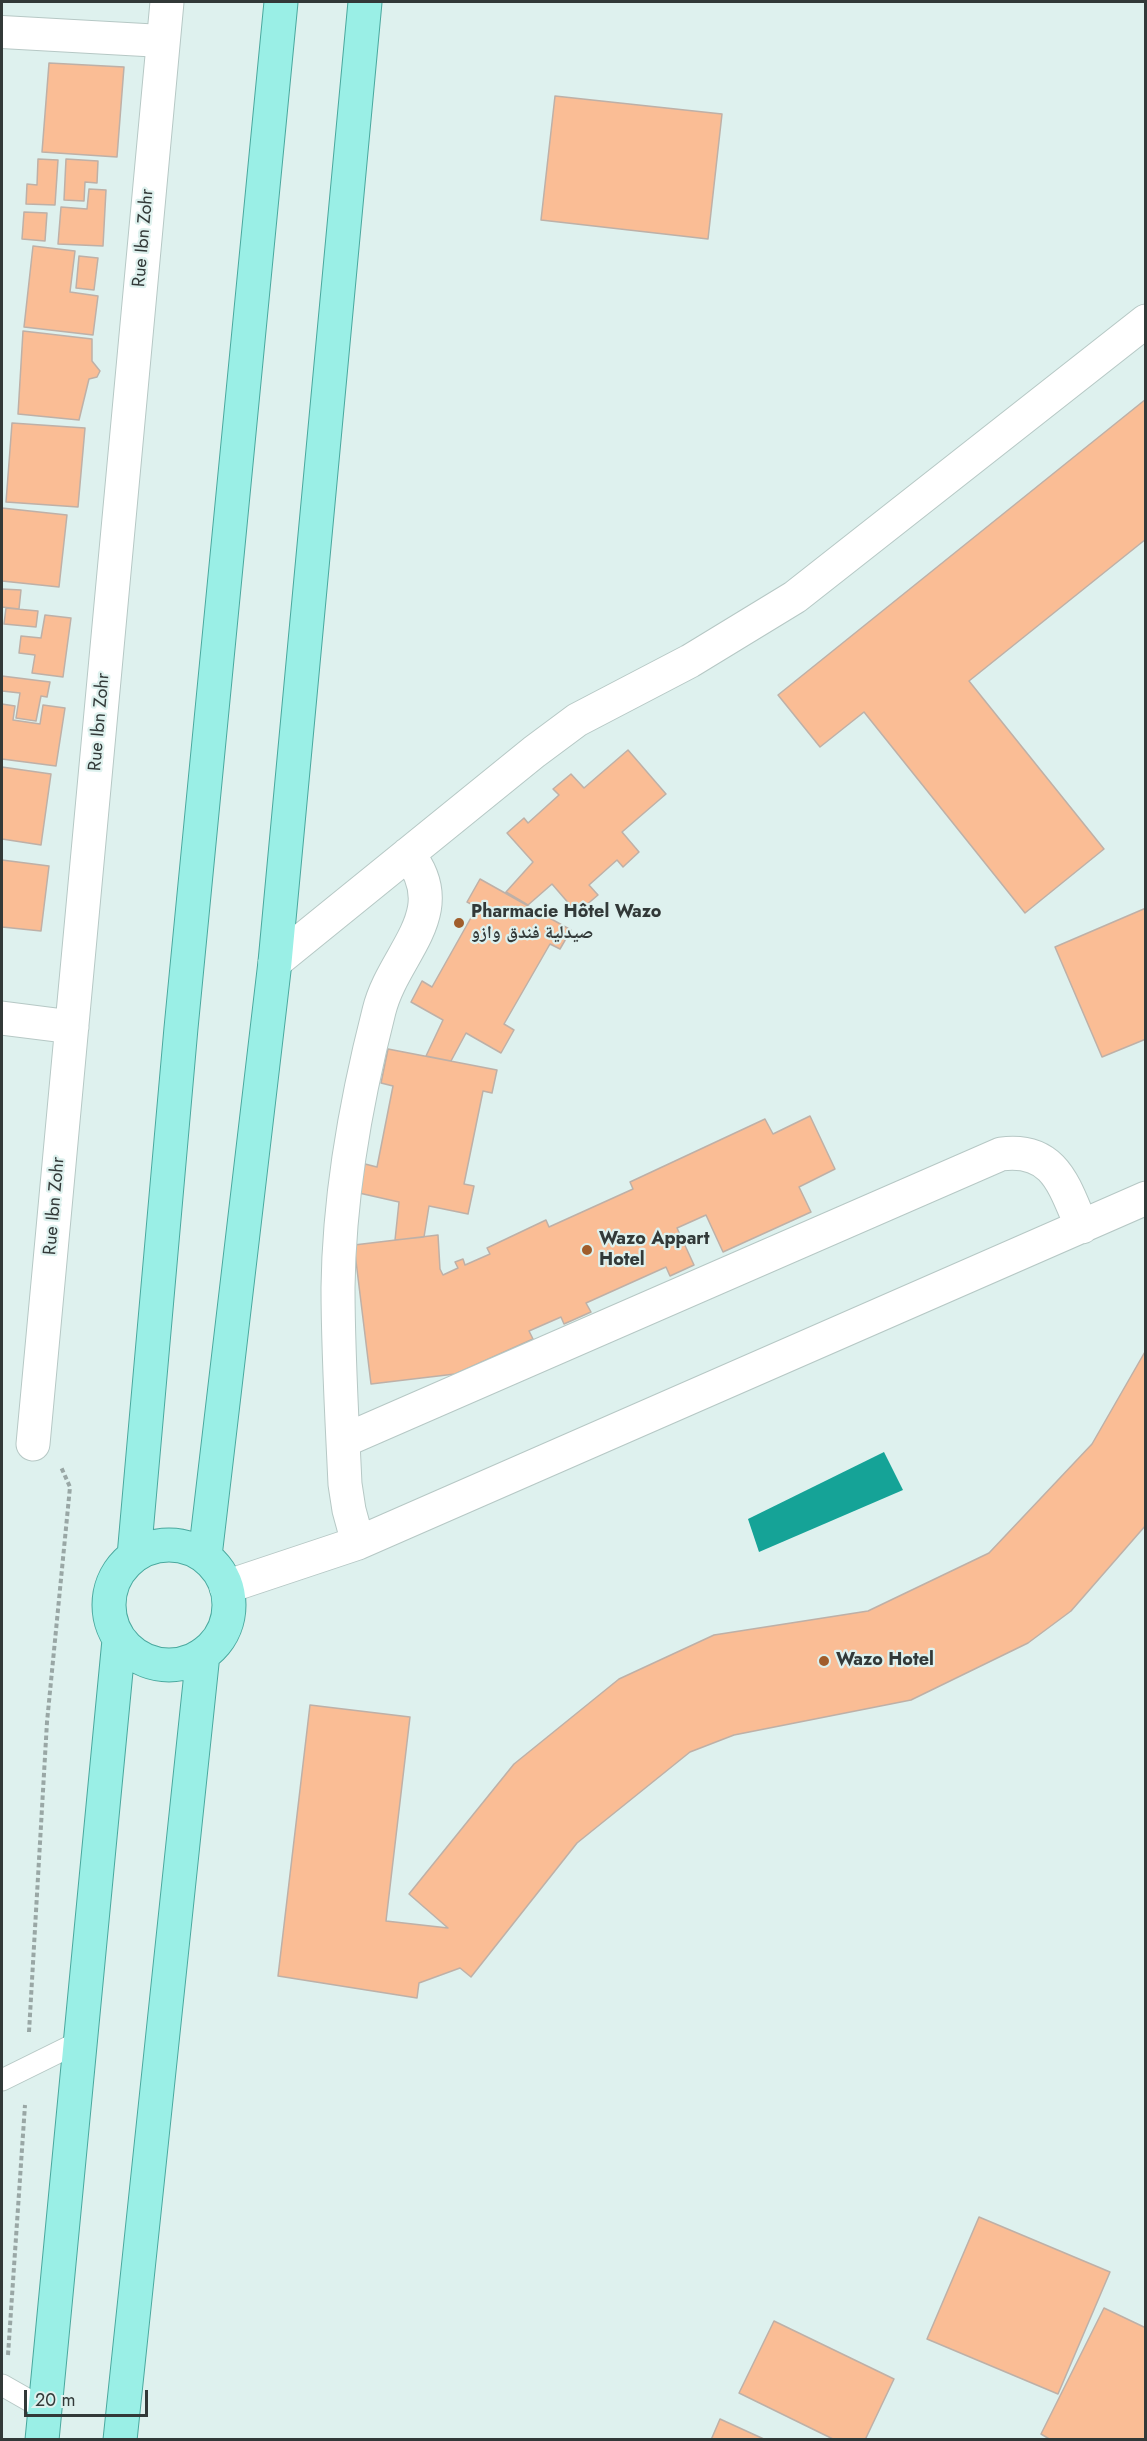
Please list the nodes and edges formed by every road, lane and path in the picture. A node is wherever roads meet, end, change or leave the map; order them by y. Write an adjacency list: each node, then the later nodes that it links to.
1 (167, 2): 5 (street, Rue Ibn Zohr)
2 (281, 2): 16 (main road)
3 (365, 2): 8 (main road)
4 (2, 32): 5 (street)
5 (162, 41): 10 (street, Rue Ibn Zohr)
6 (1146, 321): 7 (street)
7 (408, 854): 8 (street); 13 (street)
8 (275, 962): 17 (main road)
9 (2, 1018): 10 (street)
10 (72, 1027): 14 (street, Rue Ibn Zohr)
11 (1146, 1198): 12 (street)
12 (1082, 1227): 13 (street); 15 (street)
13 (343, 1441): 15 (street)
14 (33, 1444): 22 (path)
15 (358, 1542): 18 (street)
16 (134, 1556): 17 (main road); 19 (main road)
17 (205, 1556): 18 (main road)
18 (226, 1587): 20 (main road)
19 (119, 1640): 20 (main road); 21 (main road)
20 (204, 1654): 26 (main road)
21 (81, 2041): 22 (lane); 25 (main road)
22 (27, 2068): 23 (lane); 24 (path)
23 (2, 2080)
24 (4, 2386): 25 (lane)
25 (44, 2425)
26 (120, 2439)

